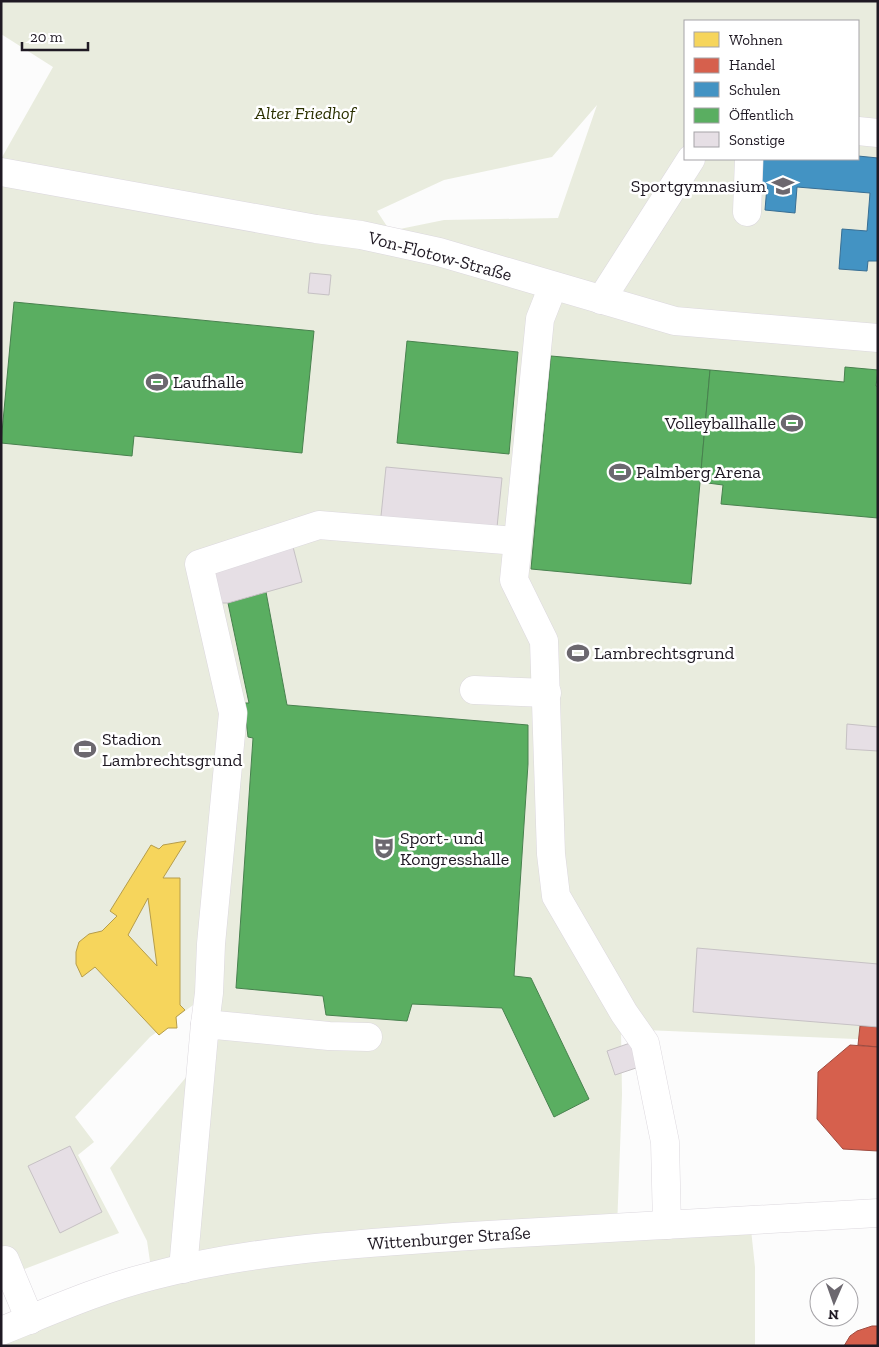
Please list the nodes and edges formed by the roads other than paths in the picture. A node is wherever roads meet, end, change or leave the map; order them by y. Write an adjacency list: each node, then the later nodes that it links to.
1 (859, 131): 2 (street)
2 (878, 134)
3 (690, 160): 8 (street)
4 (749, 160): 6 (street)
5 (1, 172): 7 (street, Von-Flotow-Straße)
6 (747, 212)
7 (554, 286): 8 (street, Von-Flotow-Straße); 10 (street)
8 (601, 300): 9 (street, Von-Flotow-Straße)
9 (878, 338)
10 (517, 541): 12 (street); 13 (street)
11 (474, 690): 12 (street)
12 (547, 693): 16 (street)
13 (205, 1024): 14 (street); 18 (street)
14 (368, 1037)
15 (878, 1213): 16 (street, Wittenburger Straße)
16 (667, 1225): 18 (street, Wittenburger Straße)
17 (5, 1260): 19 (street)
18 (183, 1269): 19 (street, Wittenburger Straße)
19 (30, 1320): 20 (street, Wittenburger Straße)
20 (1, 1331)

